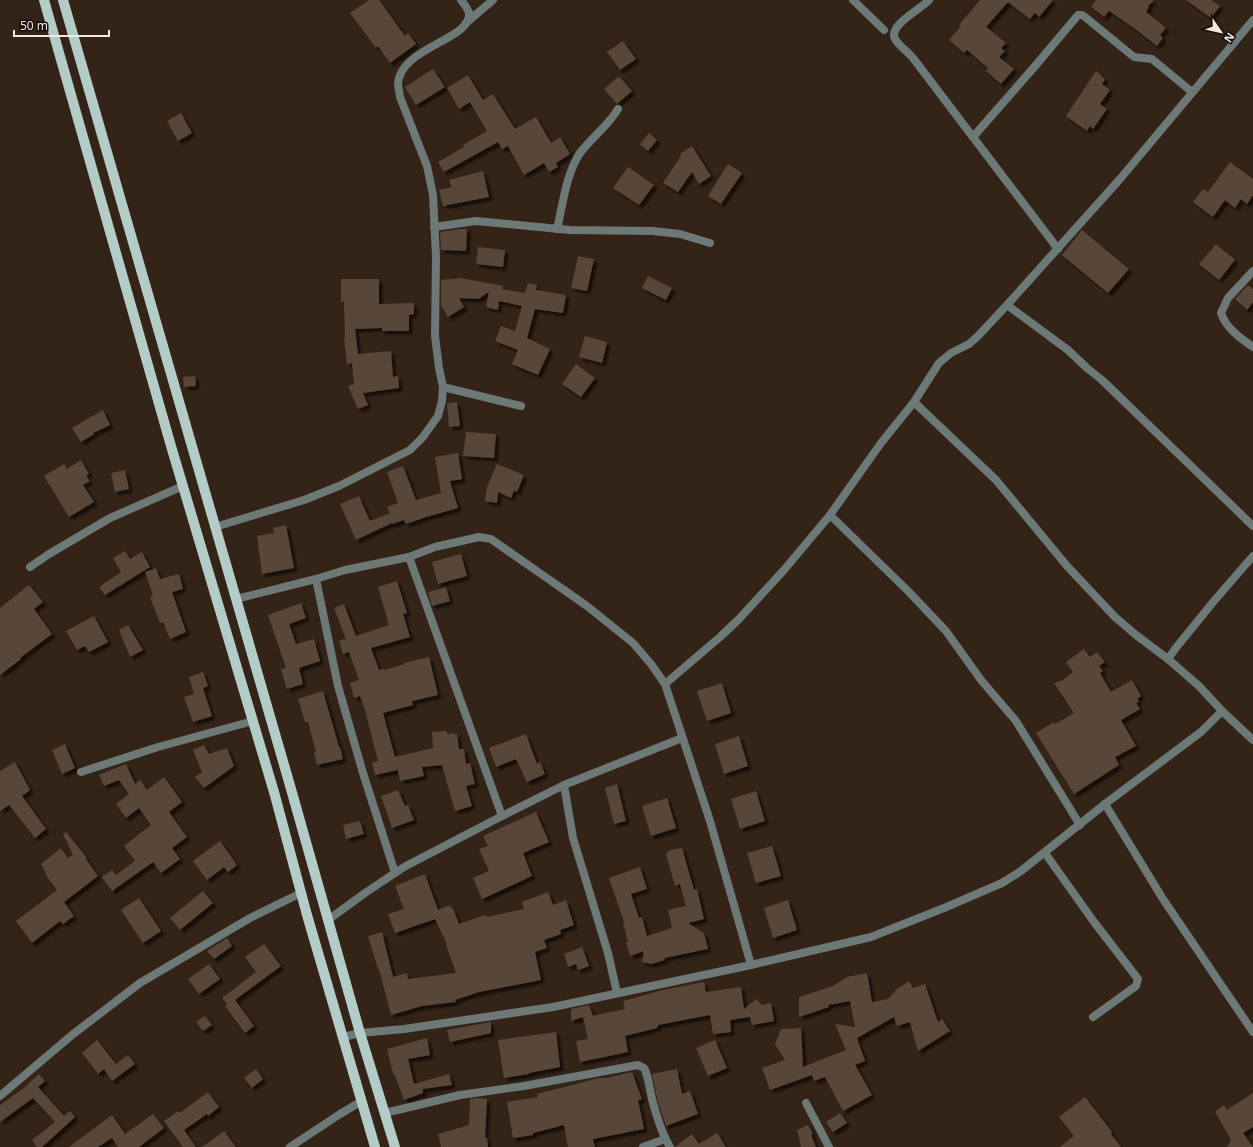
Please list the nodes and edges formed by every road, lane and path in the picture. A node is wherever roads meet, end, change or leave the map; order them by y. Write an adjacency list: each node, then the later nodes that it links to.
1 (44, 0): 23 (main road)
2 (63, 0): 26 (main road)
3 (461, 0): 8 (street)
4 (493, 0): 8 (street)
5 (854, 0): 9 (street)
6 (929, 0): 12 (street)
7 (1253, 20): 10 (street)
8 (466, 24): 13 (street)
9 (884, 30)
10 (1192, 92): 12 (street); 16 (street)
11 (618, 109): 14 (street)
12 (973, 137): 16 (street)
13 (434, 227): 14 (street); 20 (street)
14 (557, 229): 15 (street)
15 (710, 243)
16 (1058, 249): 18 (street)
17 (1253, 271): 19 (street)
18 (1007, 305): 21 (street); 25 (street)
19 (1253, 346)
20 (443, 387): 22 (street); 26 (street)
21 (914, 402): 24 (street); 32 (street)
22 (521, 406)
23 (183, 486): 29 (street); 35 (main road)
24 (830, 515): 33 (street); 42 (street)
25 (1253, 526)
26 (216, 527): 31 (main road)
27 (1253, 556): 32 (street)
28 (409, 557): 30 (street); 33 (street); 41 (street)
29 (30, 567)
30 (316, 579): 31 (street); 44 (street)
31 (236, 599): 46 (main road)
32 (1168, 660): 34 (street)
33 (665, 684): 36 (street)
34 (1222, 711): 37 (street); 40 (street)
35 (253, 721): 38 (street); 45 (main road)
36 (682, 738): 39 (street); 47 (street)
37 (1253, 740)
38 (82, 772)
39 (564, 785): 41 (street); 48 (street)
40 (1106, 804): 42 (street); 50 (street)
41 (502, 816): 44 (street)
42 (1080, 825): 43 (street)
43 (1045, 853): 47 (street); 49 (street)
44 (395, 873): 46 (street)
45 (301, 893): 52 (main road); 53 (street)
46 (328, 920): 51 (main road)
47 (751, 965): 48 (street)
48 (617, 993): 51 (street)
49 (1093, 1017)
50 (1253, 1032)
51 (360, 1033): 52 (street); 56 (main road)
52 (343, 1037): 54 (main road)
53 (0, 1096)
54 (362, 1102): 58 (street); 59 (main road)
55 (806, 1103): 63 (street)
56 (385, 1113): 57 (street); 60 (main road)
57 (665, 1139): 61 (street); 62 (street)
58 (290, 1147)
59 (375, 1147)
60 (395, 1147)
61 (643, 1147)
62 (670, 1147)
63 (829, 1147)

